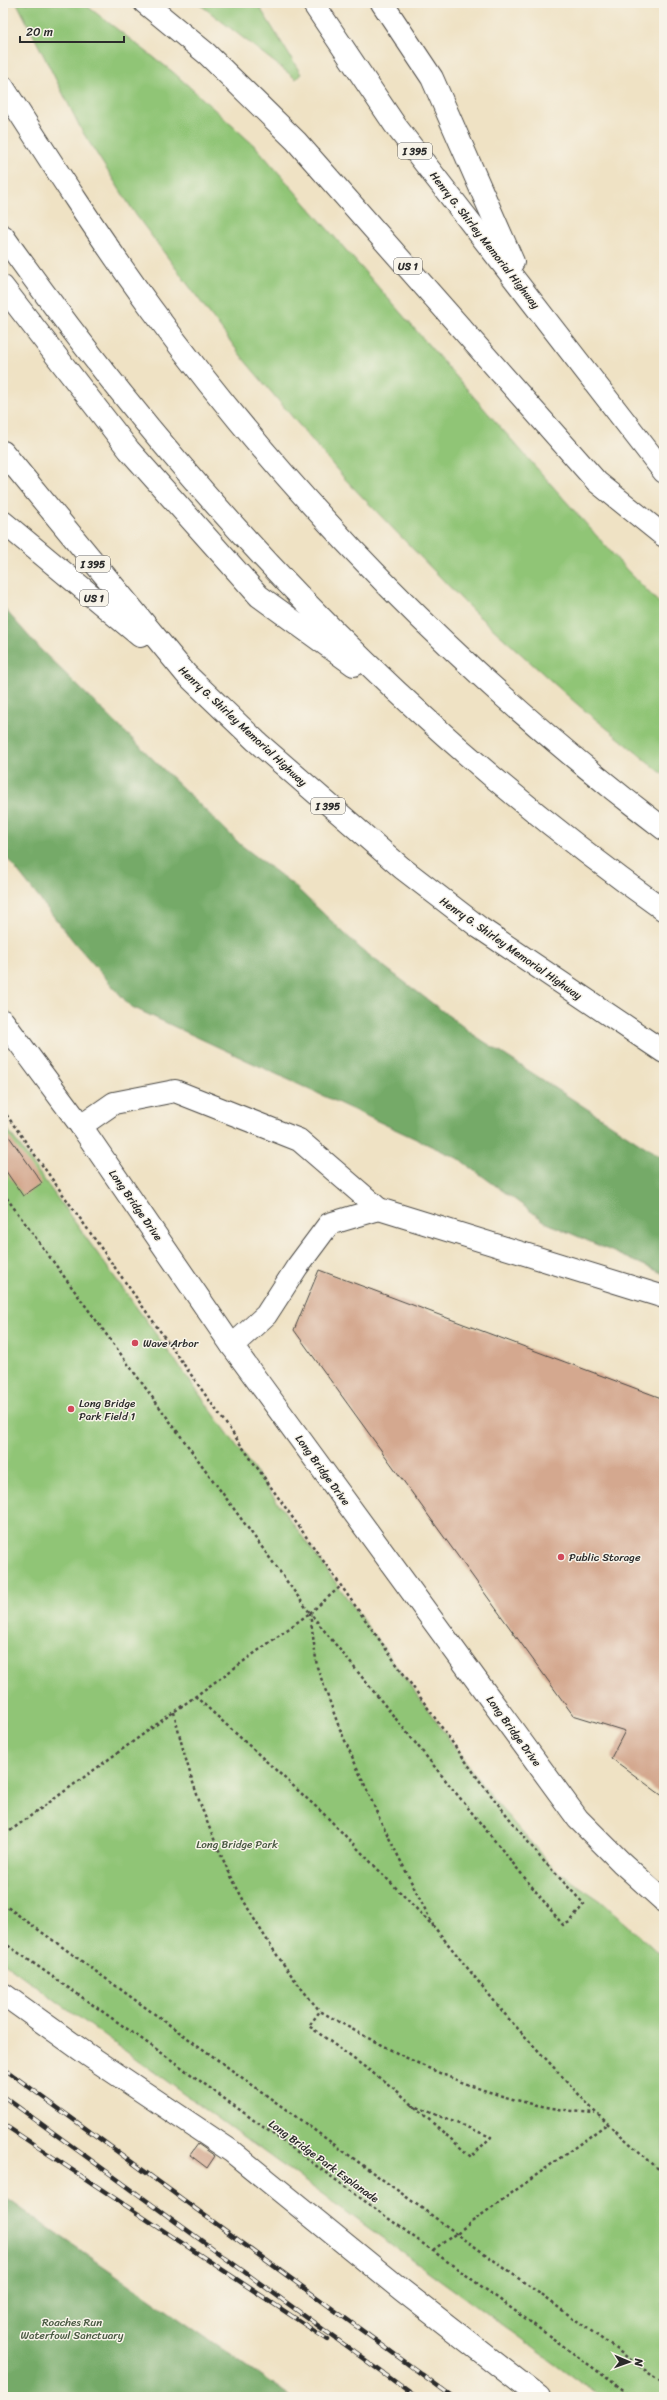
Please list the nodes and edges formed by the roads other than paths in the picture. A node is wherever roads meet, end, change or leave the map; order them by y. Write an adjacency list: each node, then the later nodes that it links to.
1 (144, 3): 11 (main road, US 1)
2 (313, 3): 7 (main road, Henry G. Shirley Memorial Highway / I 395)
3 (382, 3): 7 (main road)
4 (3, 87): 14 (main road)
5 (3, 236): 13 (main road)
6 (3, 286): 13 (main road)
7 (526, 293): 9 (main road, Henry G. Shirley Memorial Highway / I 395)
8 (3, 452): 12 (main road, Henry G. Shirley Memorial Highway / I 395)
9 (664, 472)
10 (3, 522): 12 (main road, US 1)
11 (664, 536)
12 (186, 674): 17 (main road, Henry G. Shirley Memorial Highway / I 395)
13 (411, 706): 15 (main road)
14 (664, 829)
15 (664, 910)
16 (3, 1021): 18 (main road, Long Bridge Drive)
17 (664, 1052)
18 (81, 1126): 19 (main road); 21 (main road, Long Bridge Drive)
19 (379, 1209): 20 (main road); 21 (main road)
20 (664, 1297)
21 (232, 1346): 22 (main road, Long Bridge Drive)
22 (664, 1901)
23 (3, 1994): 24 (main road)
24 (540, 2397)

